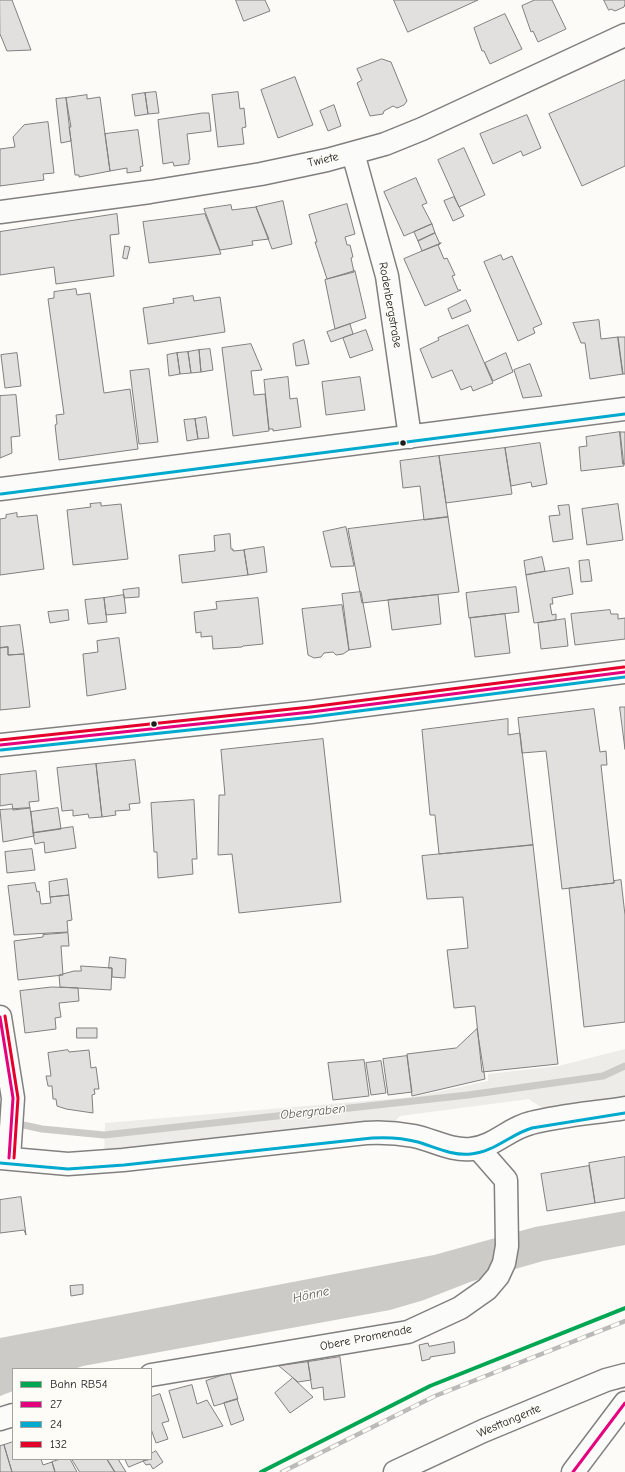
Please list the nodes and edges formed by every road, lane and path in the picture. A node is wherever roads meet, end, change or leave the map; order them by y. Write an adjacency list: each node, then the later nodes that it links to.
1 (625, 35): 2 (street, Twiete)
2 (353, 153): 3 (street, Twiete); 5 (street, Rodenbergstraße)
3 (0, 212)
4 (625, 409): 5 (street)
5 (410, 437): 6 (street)
6 (0, 489)
7 (625, 672): 8 (street)
8 (0, 745)
9 (1, 1027): 12 (street)
10 (625, 1108): 11 (street)
11 (478, 1148): 12 (street); 13 (street, Obere Promenade)
12 (4, 1158)
13 (152, 1375)
14 (625, 1375): 18 (street, Westtangente)
15 (625, 1403): 19 (street)
16 (12, 1415): 17 (street)
17 (0, 1419)
18 (395, 1472)
19 (573, 1472)

